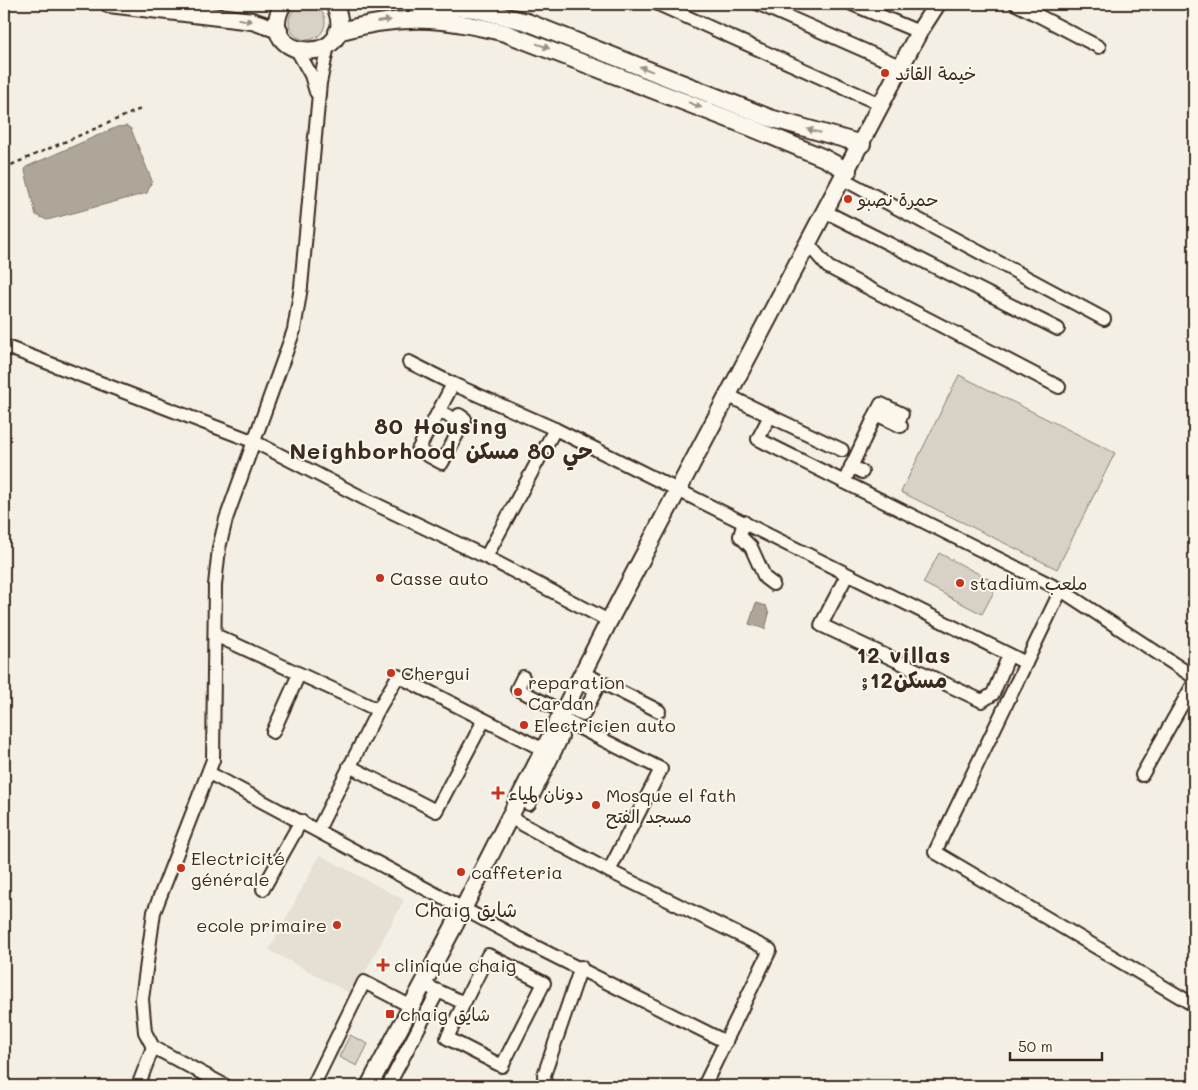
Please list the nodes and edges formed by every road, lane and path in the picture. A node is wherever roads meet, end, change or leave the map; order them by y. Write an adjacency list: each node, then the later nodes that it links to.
1 (109, 4): 10 (main road, one-way to 10)
2 (283, 4): 10 (main road)
3 (334, 4): 12 (main road)
4 (417, 4): 19 (main road, one-way to 4)
5 (658, 4): 17 (street)
6 (759, 4): 15 (street)
7 (852, 4): 11 (street)
8 (937, 4): 11 (main road)
9 (1016, 4): 13 (street)
10 (279, 30): 14 (main road)
11 (919, 32): 15 (main road)
12 (332, 39): 14 (main road); 16 (street); 21 (main road, one-way to 21)
13 (1100, 47)
14 (297, 50): 16 (street)
15 (902, 66): 17 (main road)
16 (318, 102): 35 (street)
17 (882, 105): 19 (main road)
18 (143, 108): 20 (path)
19 (862, 144): 21 (main road)
20 (4, 168)
21 (846, 175): 22 (main road); 24 (street)
22 (826, 212): 23 (main road); 25 (street)
23 (809, 244): 29 (street); 30 (main road)
24 (1104, 319)
25 (1058, 329)
26 (4, 346): 35 (street)
27 (409, 362): 28 (street)
28 (453, 384): 31 (street); 34 (street)
29 (1059, 386)
30 (729, 396): 32 (street); 38 (main road)
31 (439, 410)
32 (770, 416): 36 (street); 37 (street)
33 (899, 425): 37 (street)
34 (555, 429): 38 (street); 40 (street)
35 (255, 442): 40 (street); 45 (street)
36 (842, 450)
37 (844, 482): 43 (street)
38 (678, 490): 39 (street); 44 (main road)
39 (744, 522): 41 (street); 42 (street)
40 (486, 557): 44 (street)
41 (847, 575): 46 (street); 46 (street)
42 (773, 584)
43 (1061, 590): 47 (street); 51 (street)
44 (609, 621): 50 (main road)
45 (215, 635): 48 (street); 60 (street)
46 (1009, 655): 47 (street)
47 (1026, 663): 72 (street)
48 (299, 674): 53 (street); 57 (street)
49 (523, 677): 55 (street)
50 (580, 677): 54 (street); 55 (main road)
51 (1194, 677)
52 (1194, 683): 61 (street)
53 (378, 710): 56 (street); 59 (street)
54 (659, 711)
55 (560, 717): 58 (main road); 62 (street); 66 (street)
56 (484, 720): 58 (street); 59 (street)
57 (273, 732)
58 (544, 750): 62 (main road)
59 (350, 766): 65 (street)
60 (209, 773): 64 (street); 75 (street)
61 (1142, 775)
62 (518, 798): 63 (main road)
63 (509, 817): 66 (street); 68 (main road)
64 (301, 822): 65 (street); 67 (street)
65 (318, 830): 68 (street)
66 (609, 871): 74 (street)
67 (263, 889)
68 (463, 909): 69 (street); 70 (main road)
69 (581, 968): 74 (street); 81 (street)
70 (431, 987): 71 (street); 73 (main road); 80 (street)
71 (464, 1003): 71 (street)
72 (1194, 1005)
73 (412, 1007): 78 (street); 79 (main road)
74 (726, 1042): 82 (street)
75 (153, 1047): 76 (street); 77 (street)
76 (138, 1086)
77 (226, 1086)
78 (313, 1086)
79 (369, 1086)
80 (388, 1086)
81 (545, 1086)
82 (704, 1086)

